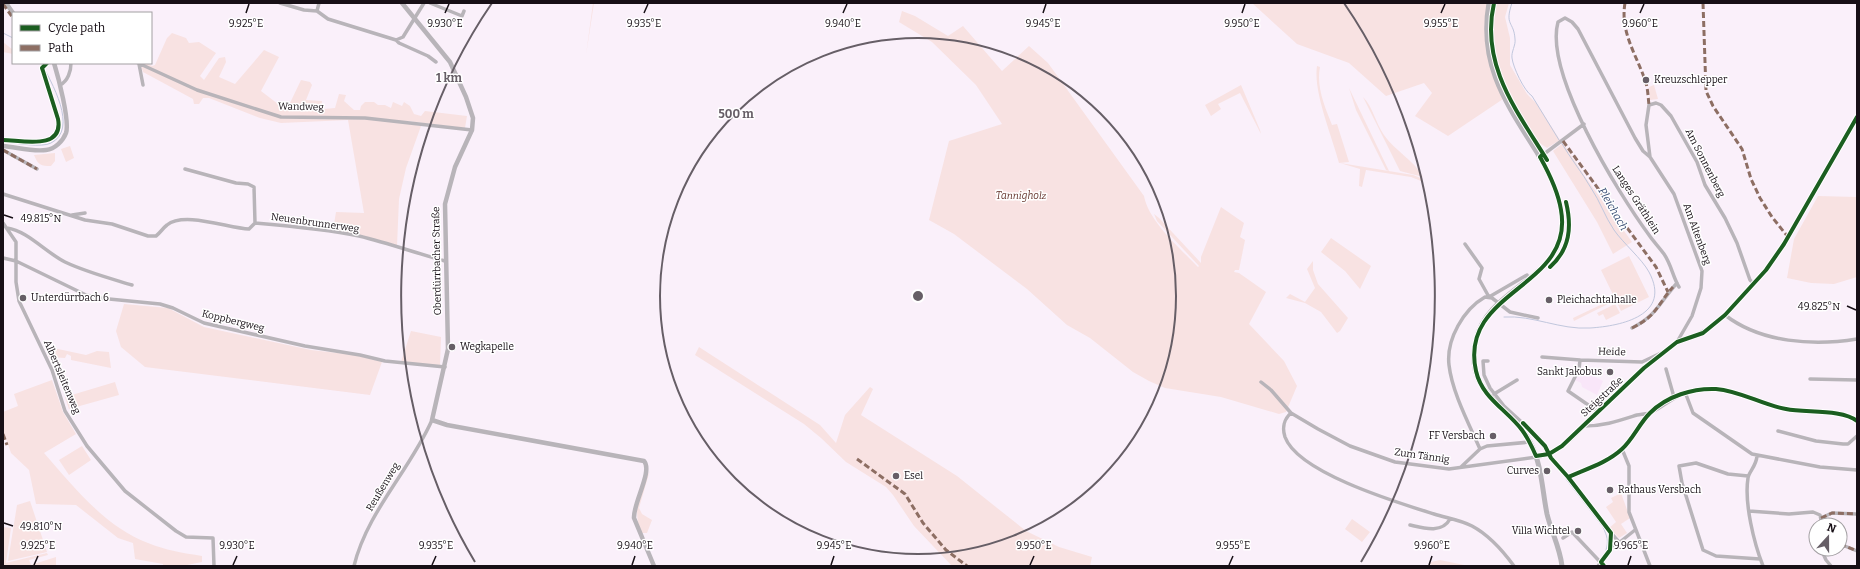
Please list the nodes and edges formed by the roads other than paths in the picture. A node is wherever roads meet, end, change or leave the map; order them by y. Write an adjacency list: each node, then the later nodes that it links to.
1 (6, 3): 10 (street)
2 (280, 3): 8 (street)
3 (319, 3): 8 (street)
4 (402, 3): 11 (street, Oberdürrbacher Straße)
5 (424, 3): 11 (street)
6 (430, 3): 9 (street)
7 (1489, 3): 25 (main road)
8 (317, 10): 12 (street)
9 (464, 11)
10 (12, 12)
11 (414, 17): 12 (street); 22 (street, Oberdürrbacher Straße)
12 (396, 40): 13 (street)
13 (436, 62)
14 (54, 64): 17 (street)
15 (71, 64): 17 (street)
16 (138, 64): 18 (street, Wandweg); 22 (street, Wandweg)
17 (60, 85): 23 (street)
18 (143, 85)
19 (1609, 87): 21 (street, Langes Gräthlein); 26 (street, Am Altenberg)
20 (1652, 103): 26 (street, Am Altenberg); 45 (street, Am Sonnenberg)
21 (1584, 124): 25 (street); 40 (street, Langes Gräthlein)
22 (472, 130): 38 (street, Oberdürrbacher Straße)
23 (3, 146)
24 (3, 150): 28 (street)
25 (1540, 157): 39 (main road)
26 (1650, 157): 49 (street, Am Altenberg)
27 (185, 168): 33 (street)
28 (37, 169)
29 (3, 194): 31 (street, Neuenbrunnerweg)
30 (85, 213): 31 (street)
31 (70, 216): 33 (street, Neuenbrunnerweg)
32 (3, 223): 34 (street, Albertsleitenweg)
33 (255, 223): 38 (street, Neuenbrunnerweg)
34 (7, 228): 37 (street, Albertsleitenweg); 41 (street)
35 (1465, 244): 43 (street)
36 (3, 258): 37 (street, Koppbergweg)
37 (16, 261): 54 (street, Koppbergweg); 95 (street, Albertsleitenweg)
38 (445, 261): 54 (street, Oberdürrbacher Straße)
39 (1528, 277): 43 (street); 44 (main road)
40 (1676, 282): 42 (street, Langes Gräthlein); 47 (street)
41 (132, 285)
42 (1679, 287)
43 (1489, 297): 44 (street); 72 (street)
44 (1498, 304): 46 (street); 71 (main road)
45 (1725, 315): 48 (street); 49 (street)
46 (1538, 318)
47 (1632, 328)
48 (1857, 339)
49 (1677, 342): 50 (street, Steigstraße)
50 (1666, 351): 52 (street, Heide); 63 (street, Steigstraße)
51 (1542, 357): 52 (street, Heide)
52 (1580, 360): 63 (street)
53 (1488, 361): 61 (street)
54 (445, 367): 67 (street, Oberdürrbacher Straße)
55 (1666, 369): 62 (street)
56 (1810, 379): 58 (street)
57 (1517, 380): 61 (street)
58 (1857, 380)
59 (1261, 382): 64 (street, Zum Tännig)
60 (1686, 392): 62 (street); 66 (street); 76 (street)
61 (1494, 394): 74 (street)
62 (1674, 397): 65 (street)
63 (1597, 411): 68 (street, Steigstraße)
64 (1292, 412): 77 (street, Zum Tännig); 85 (street)
65 (1650, 413): 68 (street); 73 (street)
66 (1856, 419)
67 (432, 420): 96 (street, Reußenweg); 97 (street)
68 (1584, 426): 74 (street, Steigstraße)
69 (1778, 431): 70 (street)
70 (1857, 436)
71 (1530, 442): 72 (street); 75 (main road)
72 (1480, 449): 77 (street)
73 (1622, 449): 80 (street); 87 (street)
74 (1549, 454): 75 (street, Steigstraße); 80 (street)
75 (1536, 456): 77 (street, Zum Tännig); 99 (main road)
76 (1757, 456): 78 (street); 79 (street)
77 (1461, 468)
78 (1857, 470)
79 (1748, 476): 81 (street); 93 (street)
80 (1568, 477): 88 (street)
81 (1749, 511): 83 (street); 93 (street)
82 (1857, 514): 84 (street)
83 (1820, 517)
84 (1823, 517)
85 (1450, 519): 86 (street); 98 (street)
86 (1410, 525)
87 (1635, 530): 90 (street); 101 (street)
88 (1611, 533): 90 (street); 91 (street)
89 (1563, 538): 94 (street)
90 (1619, 542): 91 (street)
91 (1610, 550): 94 (street)
92 (1825, 557): 103 (street)
93 (1760, 559): 102 (street)
94 (1603, 564): 100 (street)
95 (214, 566)
96 (354, 566)
97 (654, 566)
98 (1514, 566)
99 (1562, 566)
100 (1598, 566)
101 (1650, 566)
102 (1763, 566)
103 (1831, 566)

